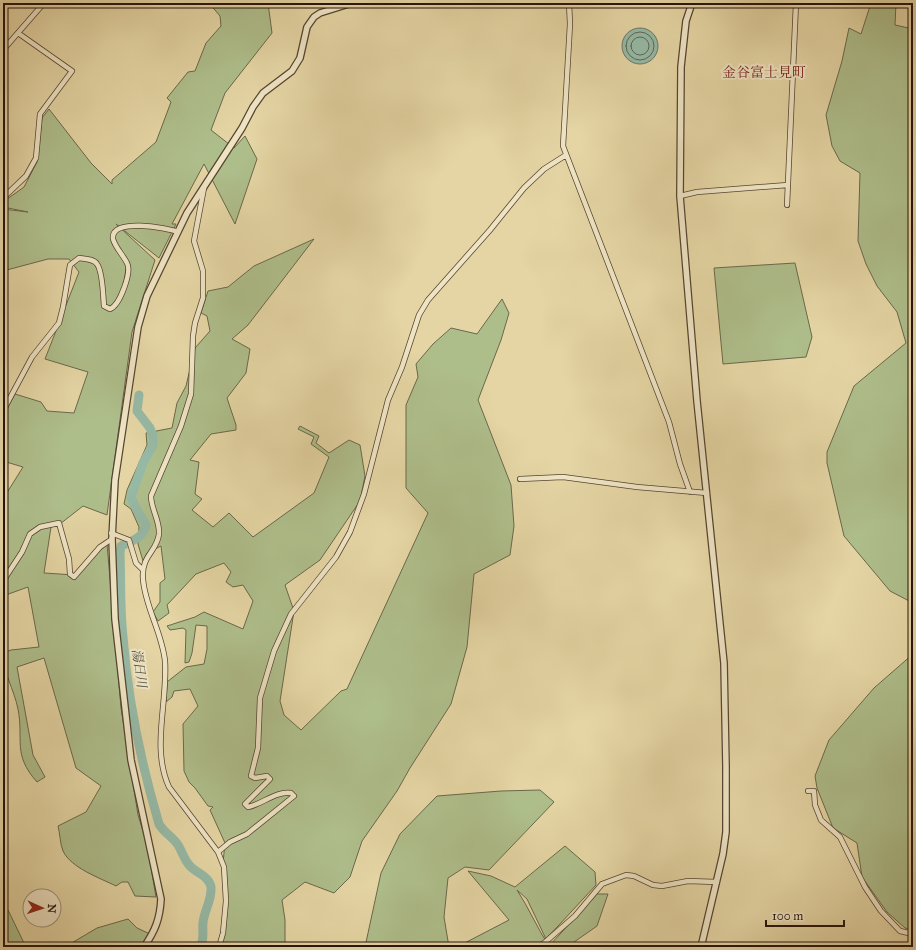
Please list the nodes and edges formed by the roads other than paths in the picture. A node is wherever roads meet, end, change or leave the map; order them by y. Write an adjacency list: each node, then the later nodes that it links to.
1 (44, 3): 6 (street)
2 (352, 3): 10 (street)
3 (569, 3): 8 (street)
4 (692, 3): 11 (street)
5 (796, 3): 9 (street)
6 (18, 33): 7 (street); 12 (street)
7 (3, 50)
8 (566, 155): 17 (street); 23 (street)
9 (788, 185): 11 (street); 13 (street)
10 (204, 187): 14 (street); 20 (street)
11 (680, 196): 18 (street)
12 (3, 198)
13 (786, 205)
14 (178, 232): 15 (street); 19 (street)
15 (3, 411)
16 (520, 479): 17 (street)
17 (690, 492): 18 (street)
18 (707, 493): 24 (street)
19 (112, 536): 20 (street); 21 (street); 26 (street)
20 (142, 569): 23 (street)
21 (3, 581)
22 (808, 791): 25 (street)
23 (218, 852): 27 (street)
24 (717, 882): 28 (street); 29 (street)
25 (913, 934)
26 (144, 947)
27 (219, 947)
28 (536, 947)
29 (701, 947)

